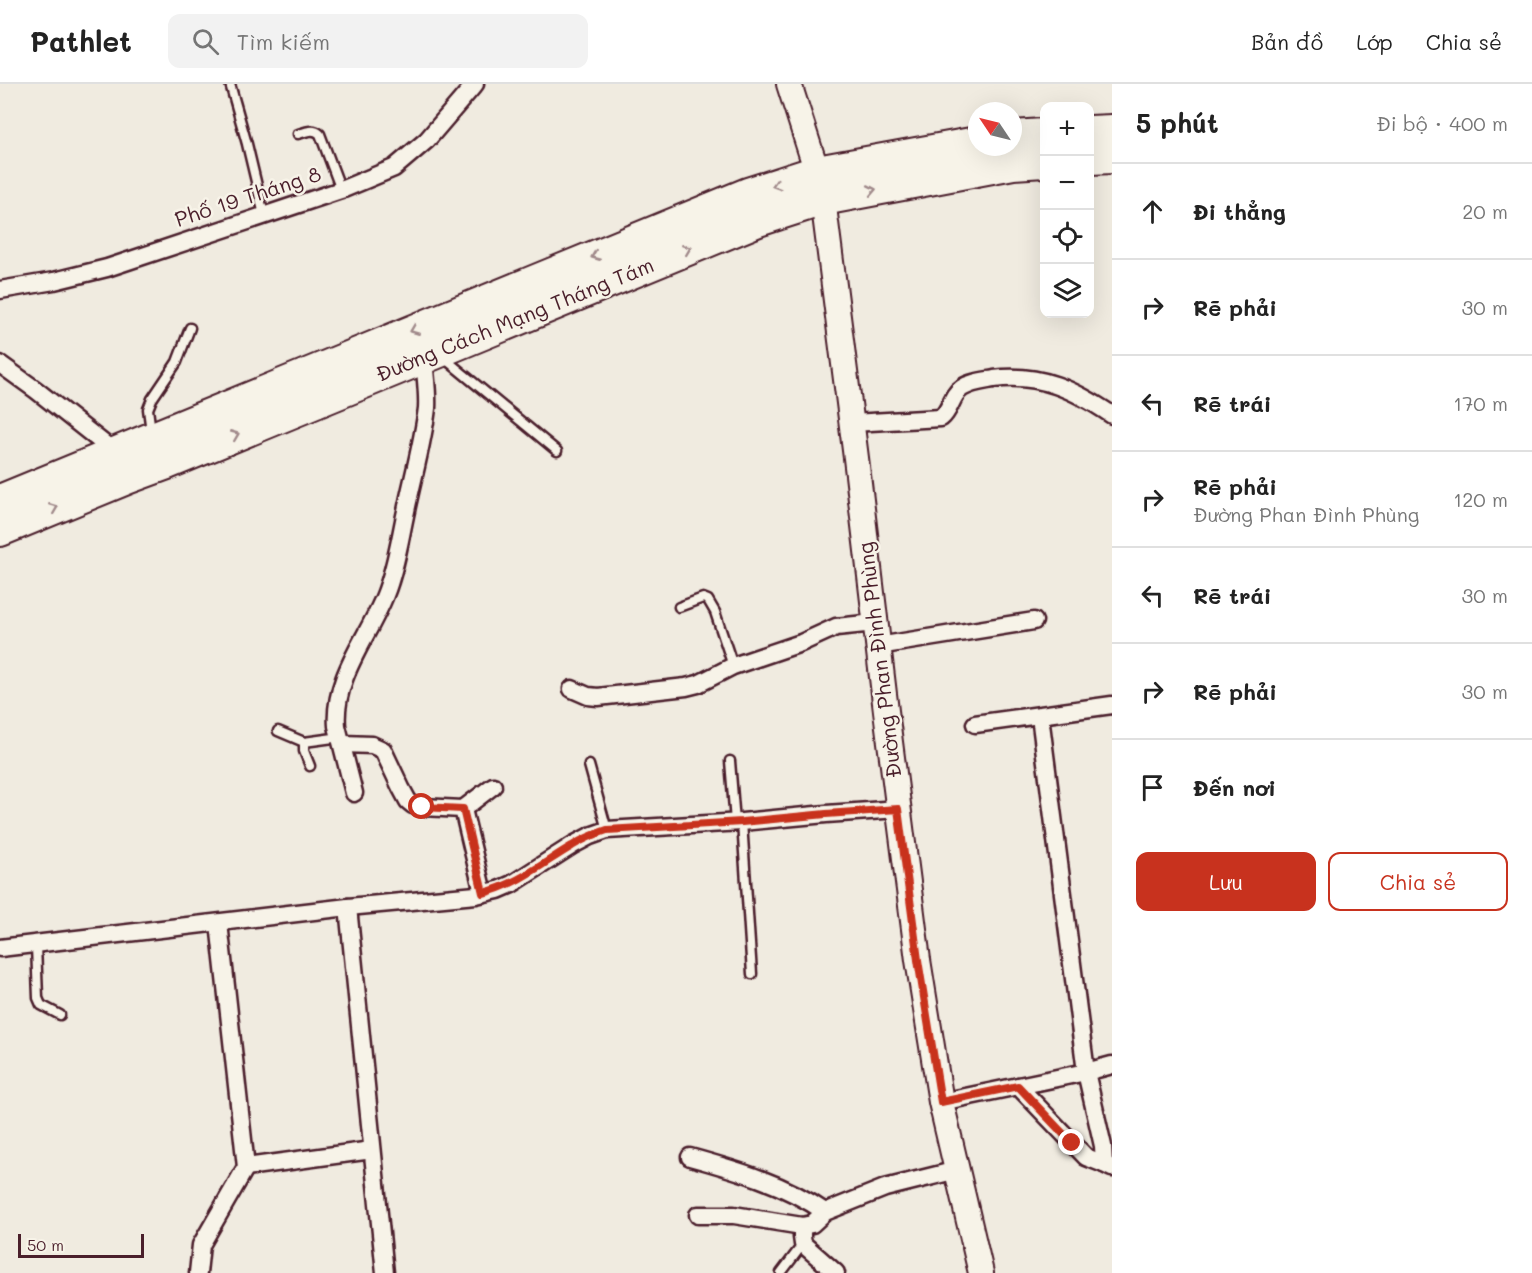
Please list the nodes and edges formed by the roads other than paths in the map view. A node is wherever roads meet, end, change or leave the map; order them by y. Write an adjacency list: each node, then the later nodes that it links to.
1 (230, 84): 15 (lane)
2 (475, 84): 14 (street, Phố 19 Tháng 8)
3 (789, 84): 13 (street, Đường Phan Đình Phùng)
4 (1112, 131): 5 (highway)
5 (1094, 132)
6 (298, 134): 14 (lane)
7 (1040, 135): 8 (highway)
8 (1022, 136)
9 (968, 145): 13 (highway, Đường Cách Mạng Tháng Tám)
10 (1112, 157): 11 (highway)
11 (1094, 158)
12 (1040, 160): 13 (highway, Đường Cách Mạng Tháng Tám, one-way to 12)
13 (820, 185): 18 (highway, Đường Cách Mạng Tháng Tám, one-way to 13); 21 (street, Đường Phan Đình Phùng); 22 (highway, Đường Cách Mạng Tháng Tám, one-way to 22)
14 (341, 190): 15 (street, Phố 19 Tháng 8)
15 (264, 215): 16 (street, Phố 19 Tháng 8)
16 (0, 290)
17 (190, 328): 22 (lane)
18 (430, 355): 22 (highway, Đường Cách Mạng Tháng Tám, one-way to 18); 23 (lane); 36 (street)
19 (0, 364): 24 (street)
20 (1112, 415): 21 (street)
21 (852, 423): 29 (street, Đường Phan Đình Phùng)
22 (161, 450): 24 (highway, Đường Cách Mạng Tháng Tám)
23 (557, 451)
24 (123, 466): 25 (highway, Đường Cách Mạng Tháng Tám); 26 (highway, Đường Cách Mạng Tháng Tám, one-way to 24)
25 (0, 501)
26 (0, 530)
27 (679, 607): 30 (lane)
28 (1034, 621): 29 (street)
29 (877, 635): 30 (street); 44 (street, Đường Phan Đình Phùng)
30 (733, 666): 31 (street)
31 (572, 689)
32 (1112, 705): 33 (street)
33 (1040, 716): 34 (street); 55 (street)
34 (975, 724)
35 (278, 731): 37 (lane)
36 (342, 740): 37 (lane); 42 (street); 43 (street)
37 (304, 742): 40 (lane)
38 (730, 761): 45 (lane)
39 (589, 765): 46 (lane)
40 (310, 766)
41 (493, 786): 43 (street)
42 (354, 793)
43 (463, 809): 47 (street)
44 (898, 809): 45 (street); 57 (street, Đường Phan Đình Phùng)
45 (739, 822): 46 (street); 52 (lane)
46 (607, 830): 47 (street)
47 (483, 893): 48 (street)
48 (348, 908): 49 (street); 58 (street)
49 (219, 923): 50 (street); 61 (street)
50 (36, 945): 51 (street); 53 (lane)
51 (0, 948)
52 (752, 974)
53 (60, 1016)
54 (1112, 1065): 55 (street)
55 (1086, 1072): 56 (street); 60 (street)
56 (1018, 1086): 57 (street); 60 (street)
57 (941, 1102): 62 (street, Đường Phan Đình Phùng)
58 (372, 1150): 61 (street); 68 (street)
59 (690, 1157): 63 (street)
60 (1108, 1166)
61 (246, 1167): 67 (street)
62 (957, 1170): 63 (street); 71 (street, Đường Phan Đình Phùng)
63 (825, 1212): 65 (street)
64 (698, 1215): 65 (street)
65 (802, 1226): 66 (street)
66 (803, 1244): 69 (lane); 70 (street)
67 (198, 1273)
68 (385, 1273)
69 (782, 1273)
70 (836, 1273)
71 (981, 1273)

